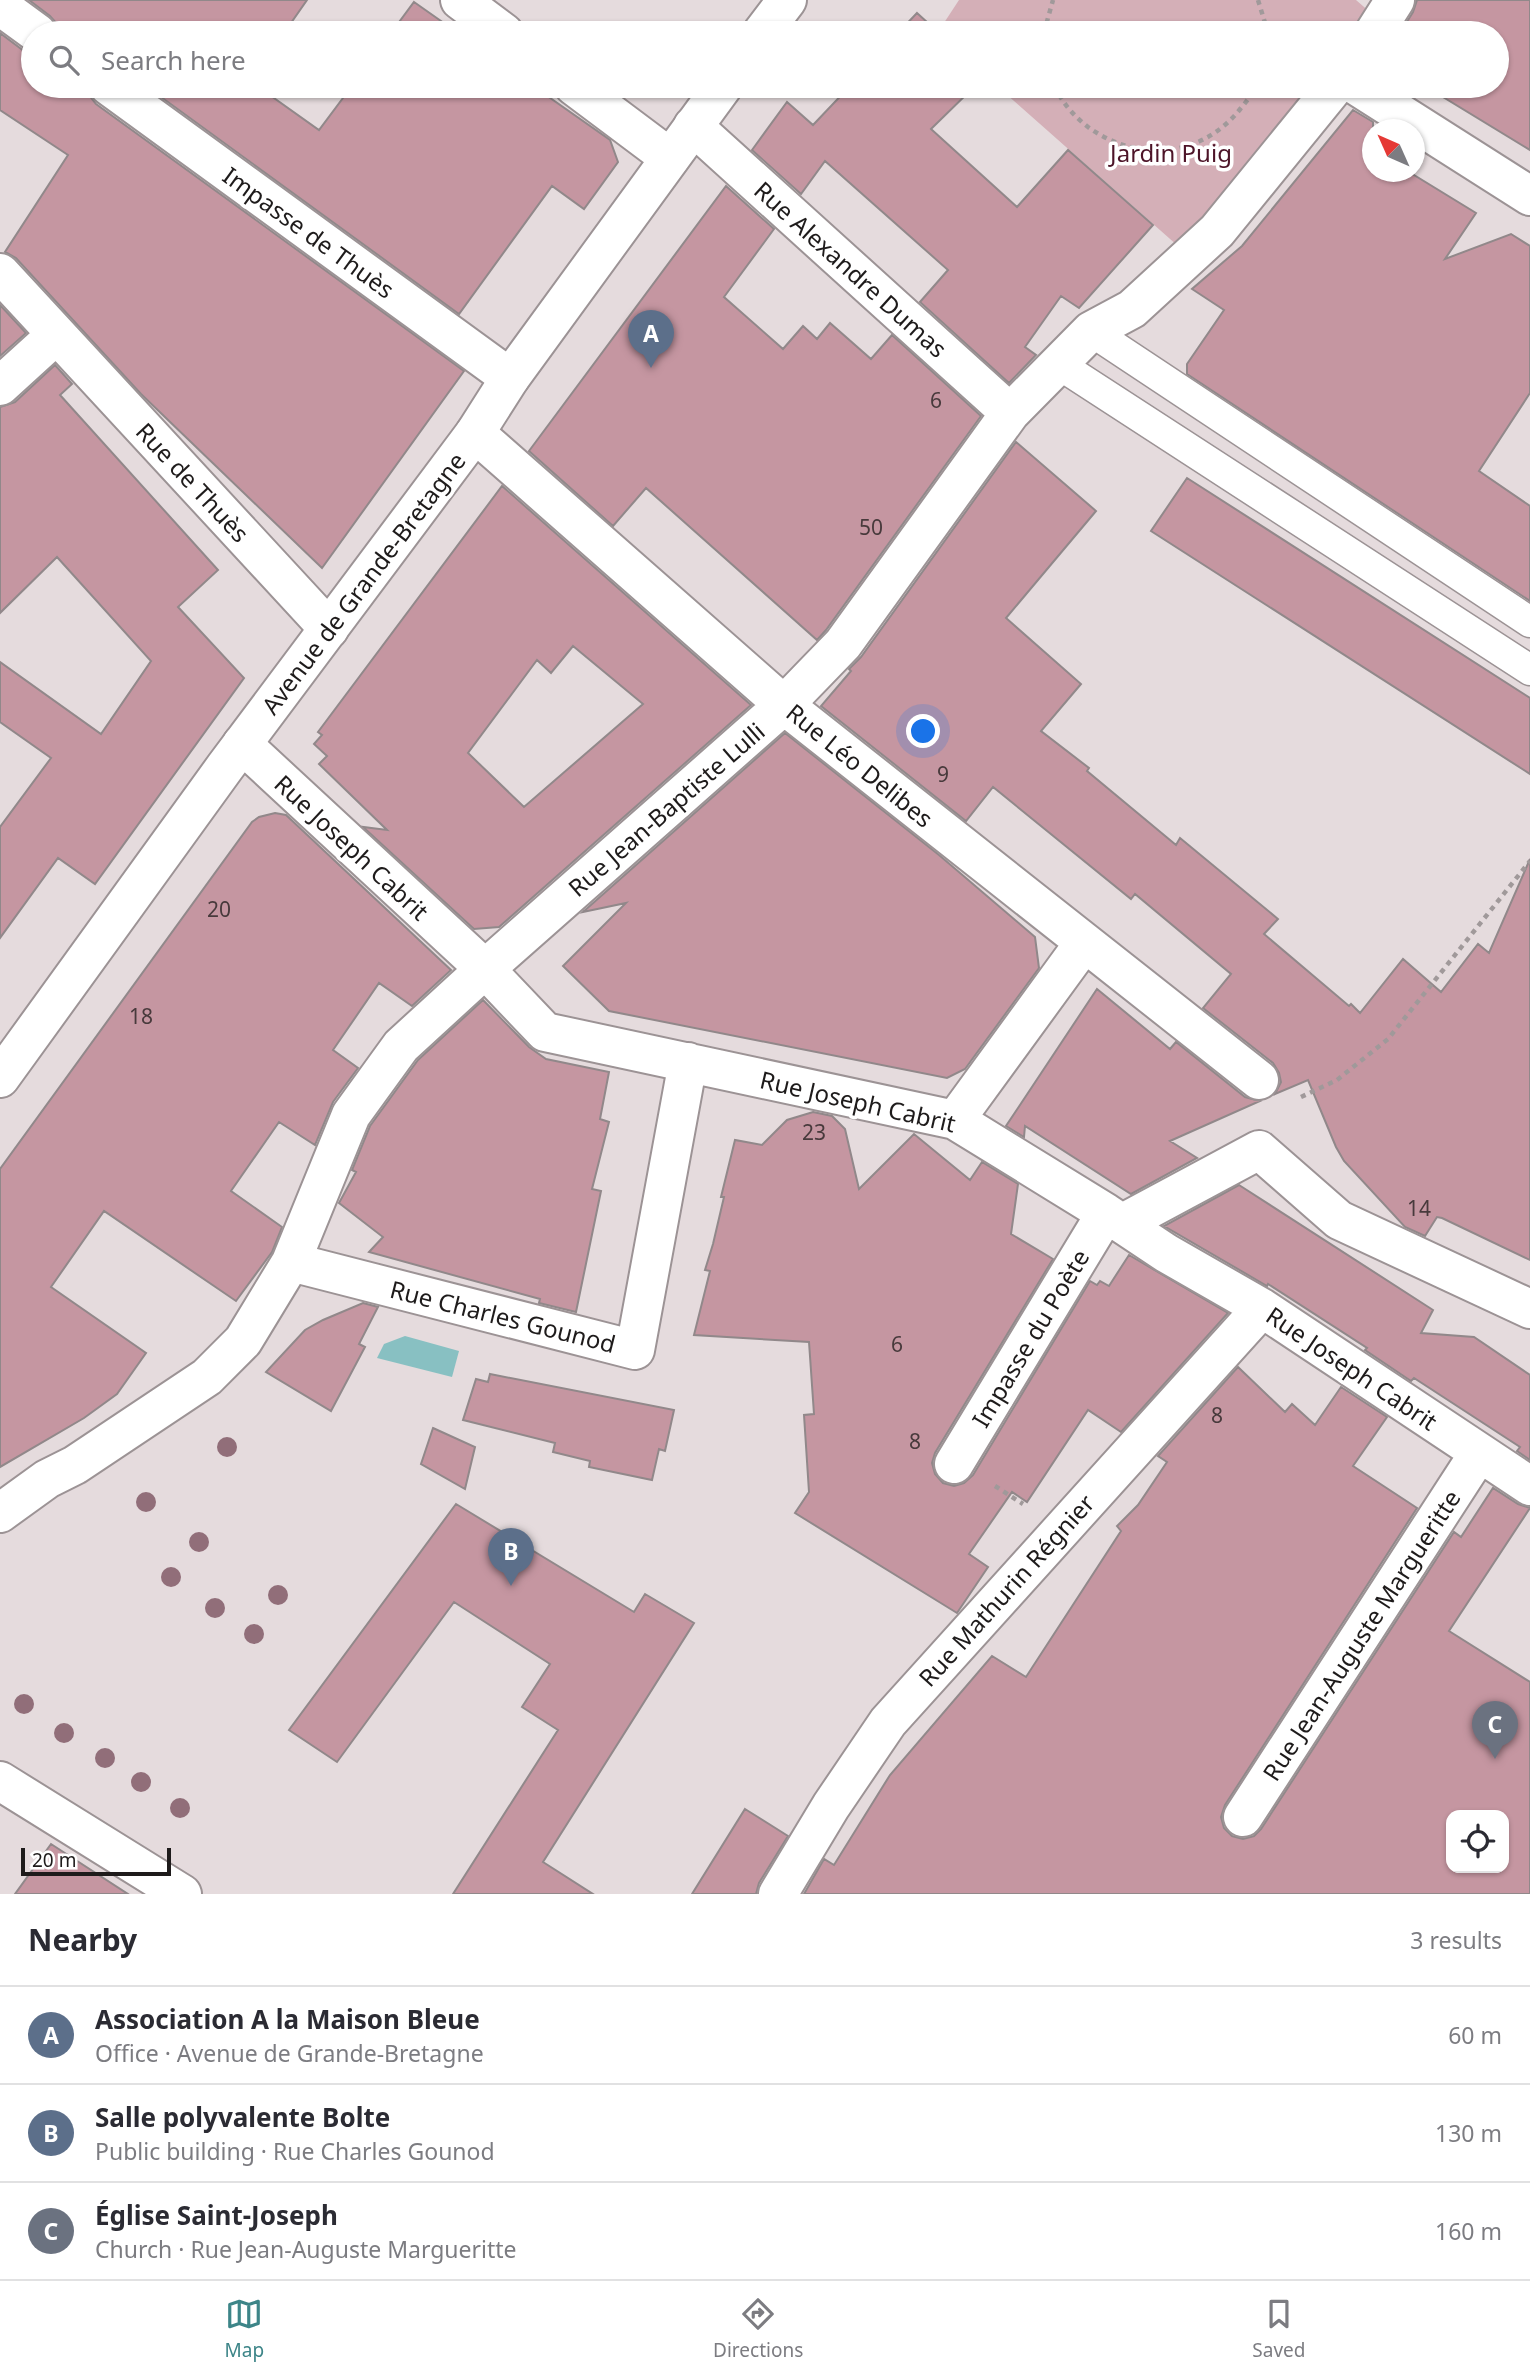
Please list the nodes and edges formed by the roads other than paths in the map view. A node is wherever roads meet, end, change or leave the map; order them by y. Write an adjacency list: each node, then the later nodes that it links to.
1 (460, 0): 6 (street)
2 (787, 0): 7 (street)
3 (1395, 0): 8 (street)
4 (0, 6): 5 (street)
5 (21, 21)
6 (488, 21)
7 (771, 21)
8 (1382, 21)
9 (125, 98): 21 (street, Impasse de Thuès)
10 (590, 98): 15 (street)
11 (714, 98): 14 (street, Avenue de Grande-Bretagne)
12 (1325, 98): 18 (street, Rue Jean-Baptiste Lulli)
13 (1376, 98): 16 (street)
14 (693, 125): 15 (street, Avenue de Grande-Bretagne); 23 (street, Rue Alexandre Dumas)
15 (670, 158): 21 (street, Avenue de Grande-Bretagne)
16 (1530, 196)
17 (0, 273): 19 (street, Rue de Thuès)
18 (1091, 331): 20 (street, Rue Jean-Baptiste Lulli); 25 (lane)
19 (56, 335): 22 (street); 26 (street, Rue de Thuès)
20 (1060, 365): 23 (street, Rue Jean-Baptiste Lulli); 27 (lane)
21 (510, 378): 24 (street, Avenue de Grande-Bretagne)
22 (0, 386)
23 (1010, 413): 28 (street, Rue Jean-Baptiste Lulli)
24 (475, 433): 26 (street, Avenue de Grande-Bretagne); 28 (street, Rue Léo Delibes)
25 (1530, 622)
26 (329, 629): 29 (street, Avenue de Grande-Bretagne)
27 (1530, 670)
28 (784, 705): 30 (street, Rue Léo Delibes); 31 (street, Rue Jean-Baptiste Lulli)
29 (242, 744): 31 (street, Rue Joseph Cabrit); 33 (street, Avenue de Grande-Bretagne)
30 (1084, 943): 34 (street, Rue Léo Delibes); 35 (street)
31 (485, 969): 32 (street, Rue Joseph Cabrit); 37 (street, Rue Jean-Baptiste Lulli)
32 (688, 1062): 35 (street, Rue Joseph Cabrit); 37 (street, Rue Charles Gounod)
33 (0, 1078)
34 (1259, 1080)
35 (955, 1120): 36 (street, Rue Joseph Cabrit)
36 (1115, 1218): 38 (street, Rue Joseph Cabrit); 39 (street); 41 (street, Impasse du Poète)
37 (291, 1262): 43 (street, Rue Jean-Baptiste Lulli)
38 (1262, 1308): 40 (street, Rue Joseph Cabrit); 47 (street, Rue Mathurin Régnier)
39 (1530, 1309)
40 (1479, 1453): 42 (street, Rue Joseph Cabrit); 45 (street, Rue Jean-Auguste Margueritte)
41 (955, 1462)
42 (1530, 1486)
43 (0, 1513)
44 (0, 1781): 46 (street)
45 (1243, 1817)
46 (181, 1894)
47 (778, 1894)

